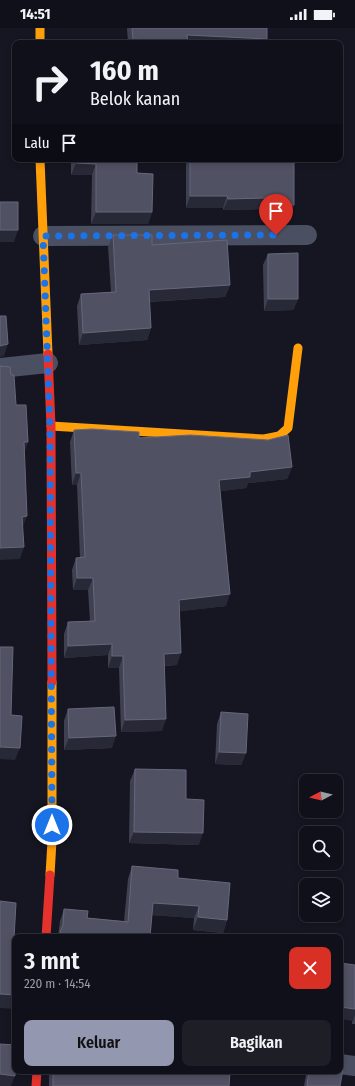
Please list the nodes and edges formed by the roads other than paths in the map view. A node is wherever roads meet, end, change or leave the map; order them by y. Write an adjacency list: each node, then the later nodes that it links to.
1 (40, 28): 2 (street)
2 (40, 40)
3 (40, 162): 5 (street)
4 (307, 235): 5 (street)
5 (43, 236): 7 (street)
6 (298, 348): 9 (street)
7 (48, 363): 8 (street); 9 (street)
8 (0, 368)
9 (50, 426): 10 (street)
10 (46, 934)
11 (343, 1064): 12 (street)
12 (355, 1066)
13 (37, 1074): 14 (street)
14 (36, 1086)

